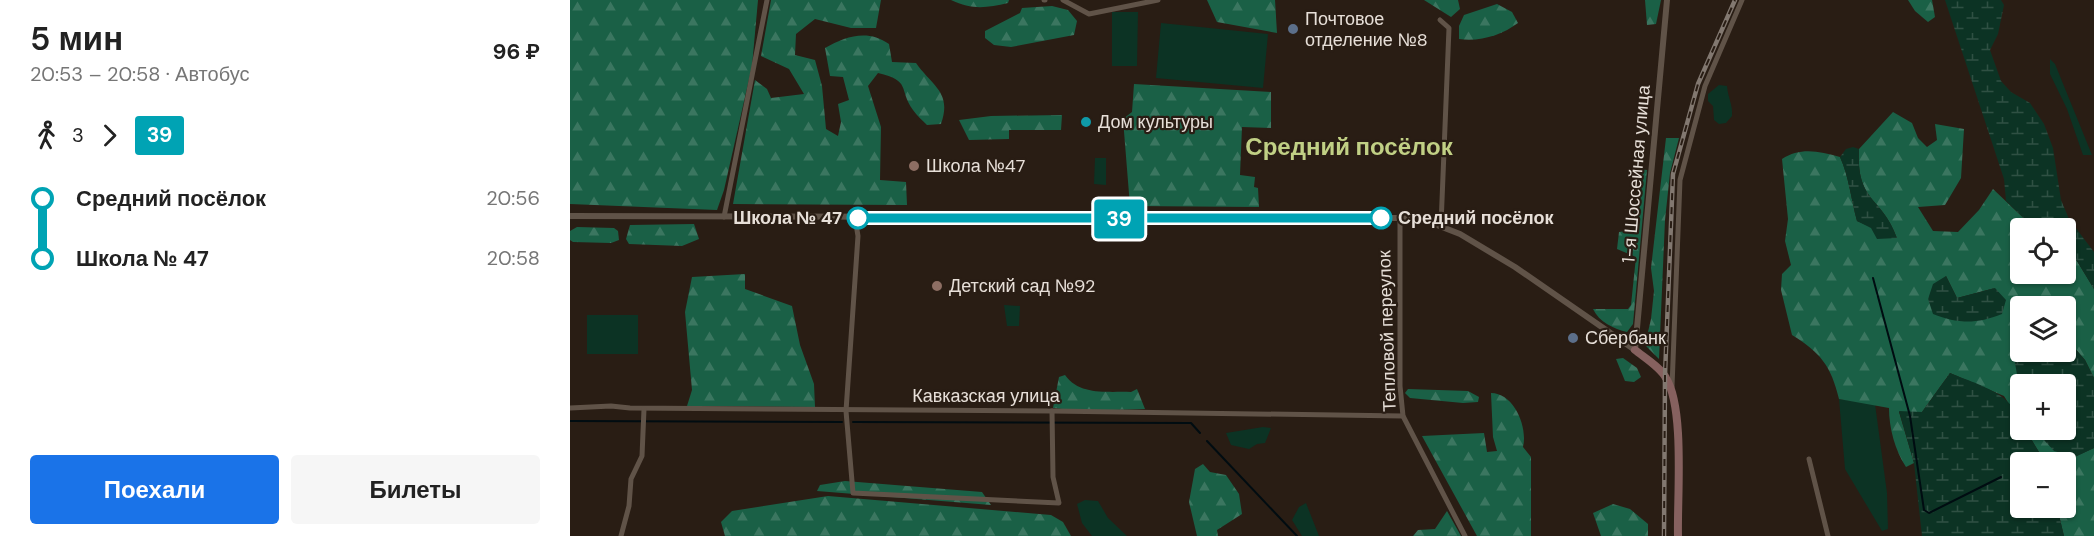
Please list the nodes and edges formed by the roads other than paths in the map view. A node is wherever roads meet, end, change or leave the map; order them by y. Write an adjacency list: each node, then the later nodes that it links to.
1 (767, 0): 8 (street)
2 (1063, 0): 3 (street)
3 (1158, 0)
4 (1667, 0): 12 (street, 1-я Шоссейная улица)
5 (1742, 0): 13 (street)
6 (1440, 20): 11 (street)
7 (570, 216): 8 (street)
8 (724, 217): 9 (street)
9 (855, 218): 10 (street); 16 (street)
10 (1400, 218): 11 (street); 18 (street, Тепловой переулок)
11 (1441, 225): 12 (street)
12 (1635, 350): 13 (main road)
13 (1672, 389): 22 (main road)
14 (570, 408): 15 (street, Кавказская улица)
15 (644, 411): 16 (street, Кавказская улица); 20 (street)
16 (846, 411): 17 (street, Кавказская улица); 17 (street)
17 (1052, 414): 18 (street, Кавказская улица)
18 (1403, 416): 21 (street, Тепловой переулок)
19 (1809, 459): 23 (street)
20 (621, 536)
21 (1465, 536)
22 (1678, 536)
23 (1828, 536)

